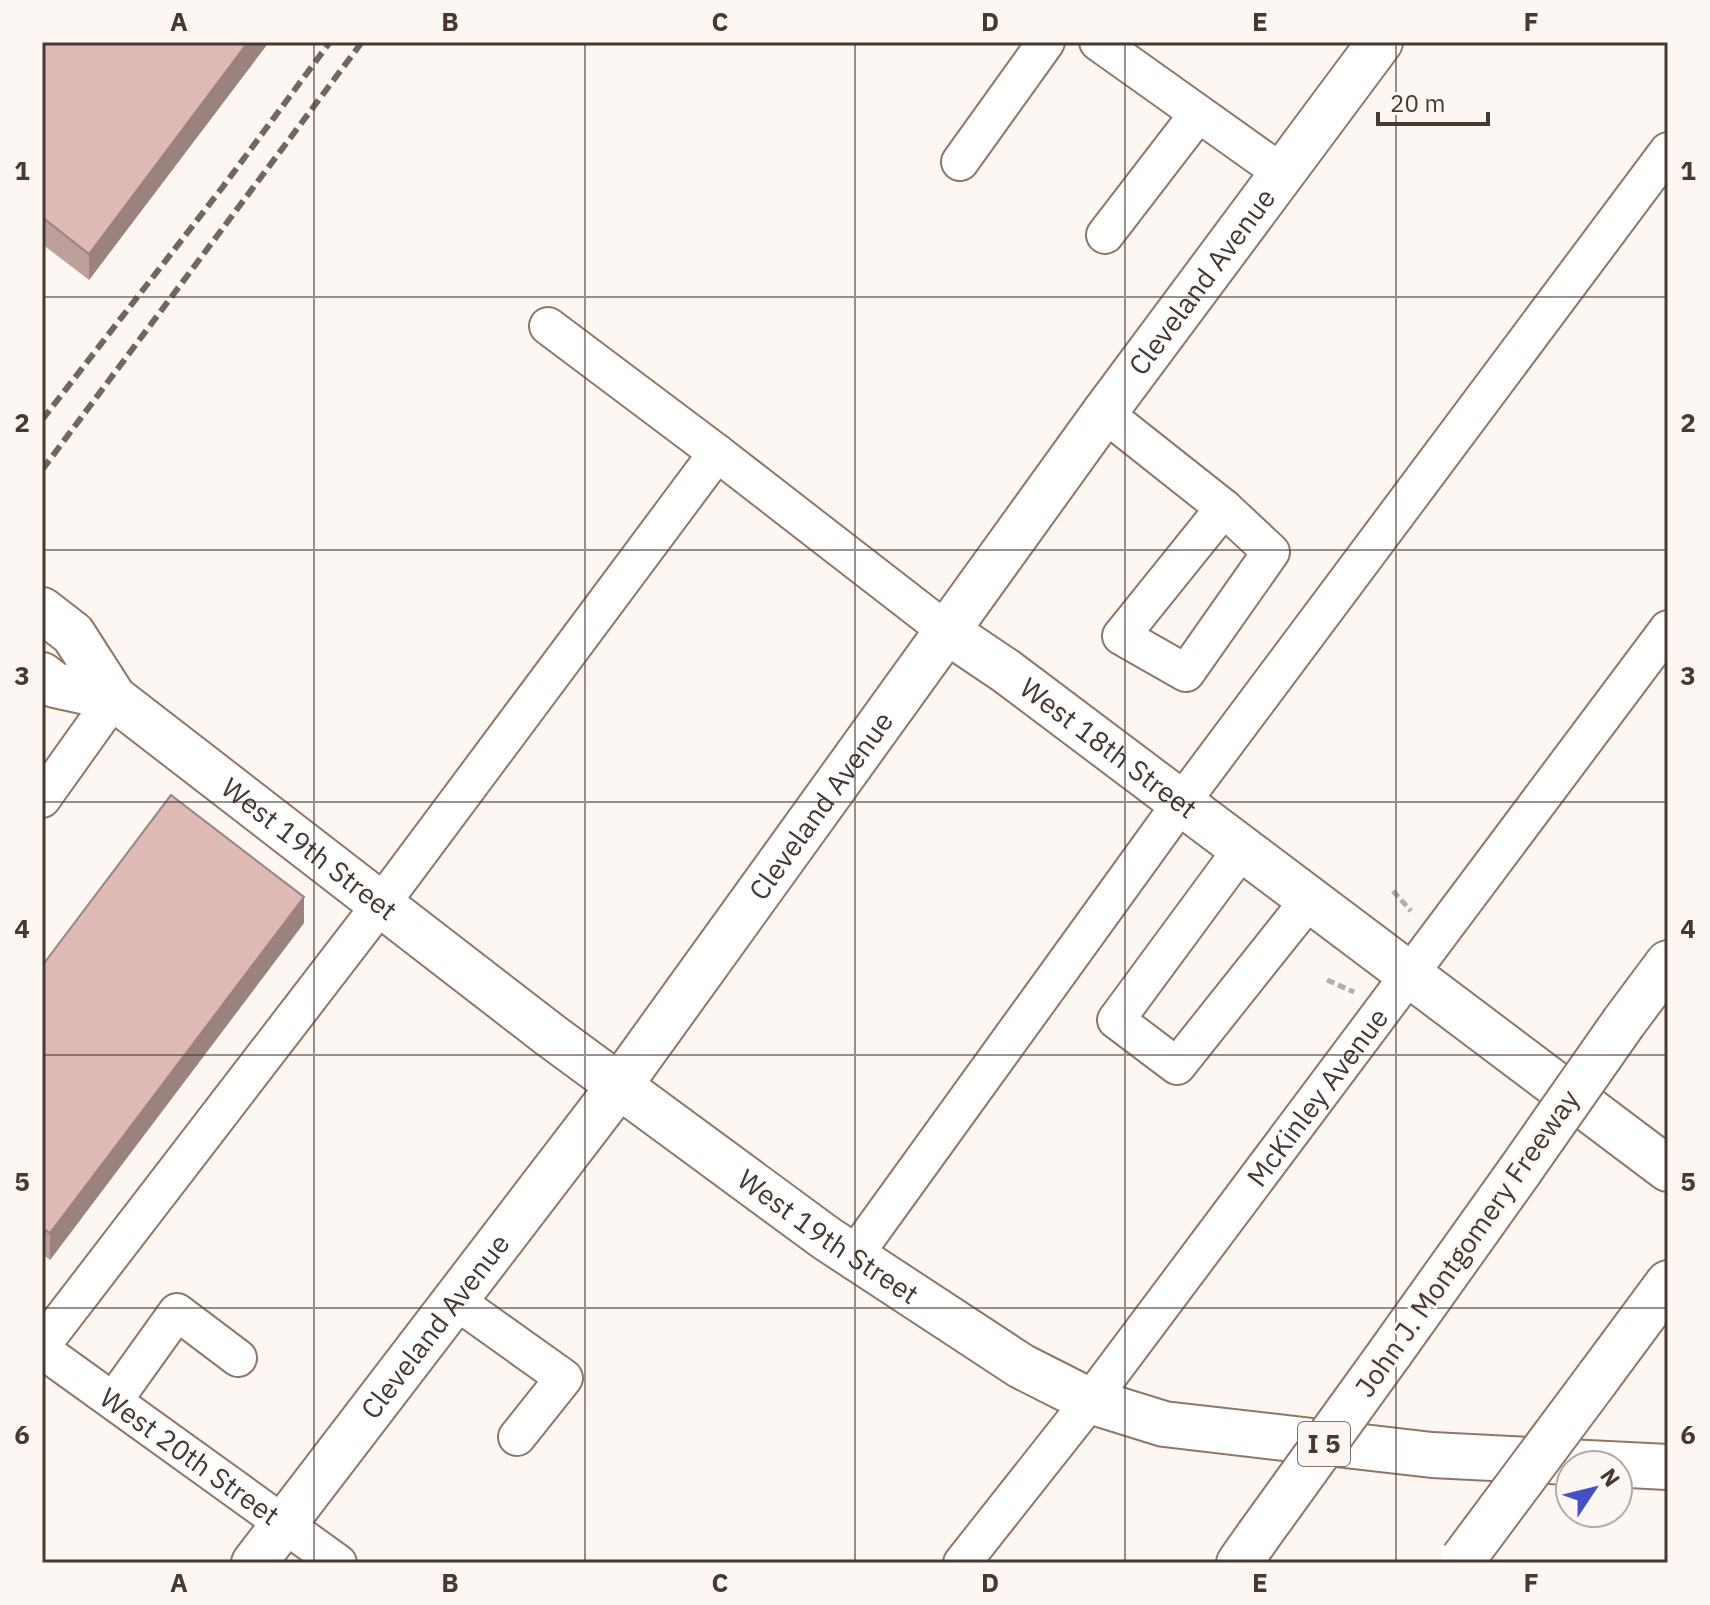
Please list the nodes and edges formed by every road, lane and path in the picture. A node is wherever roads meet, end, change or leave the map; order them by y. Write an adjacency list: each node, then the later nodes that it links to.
1 (1046, 42): 6 (street)
2 (1098, 42): 4 (street)
3 (1380, 42): 7 (main road, Cleveland Avenue)
4 (1198, 114): 7 (street); 8 (street)
5 (1668, 151): 19 (street)
6 (960, 162)
7 (1282, 173): 10 (main road, Cleveland Avenue)
8 (1105, 235)
9 (548, 326): 11 (street, West 18th Street)
10 (1104, 413): 12 (street); 15 (main road, Cleveland Avenue)
11 (717, 453): 15 (street, West 18th Street); 22 (street)
12 (1224, 508)
13 (42, 610): 17 (main road, West 19th Street)
14 (1668, 629): 24 (street, McKinley Avenue)
15 (948, 632): 19 (main road, West 18th Street); 25 (main road, Cleveland Avenue)
16 (42, 675): 17 (main road, West 19th Street)
17 (114, 698): 18 (street); 22 (main road, West 19th Street)
18 (42, 799)
19 (1181, 803): 20 (main road, West 18th Street); 27 (street)
20 (1242, 849): 21 (main road, West 18th Street); 21 (street)
21 (1310, 899): 24 (main road, West 18th Street)
22 (381, 904): 25 (main road, West 19th Street); 30 (street)
23 (1668, 963): 37 (main road, John J. Montgomery Freeway / I 5, bridge)
24 (1409, 973): 26 (main road, West 18th Street); 33 (street, McKinley Avenue)
25 (619, 1086): 27 (main road, West 19th Street); 29 (main road, Cleveland Avenue)
26 (1668, 1169)
27 (853, 1257): 33 (main road, West 19th Street)
28 (1668, 1283): 38 (main road, bridge)
29 (456, 1301): 34 (street); 36 (main road, Cleveland Avenue)
30 (42, 1348): 32 (street, West 20th Street)
31 (238, 1358): 32 (street)
32 (114, 1400): 36 (street, West 20th Street)
33 (1090, 1401): 35 (main road, West 19th Street); 41 (street, McKinley Avenue)
34 (517, 1437)
35 (1668, 1467)
36 (285, 1523): 39 (main road, Cleveland Avenue); 40 (street, West 20th Street)
37 (1249, 1549)
38 (1462, 1561)
39 (254, 1563)
40 (338, 1563)
41 (962, 1563)

